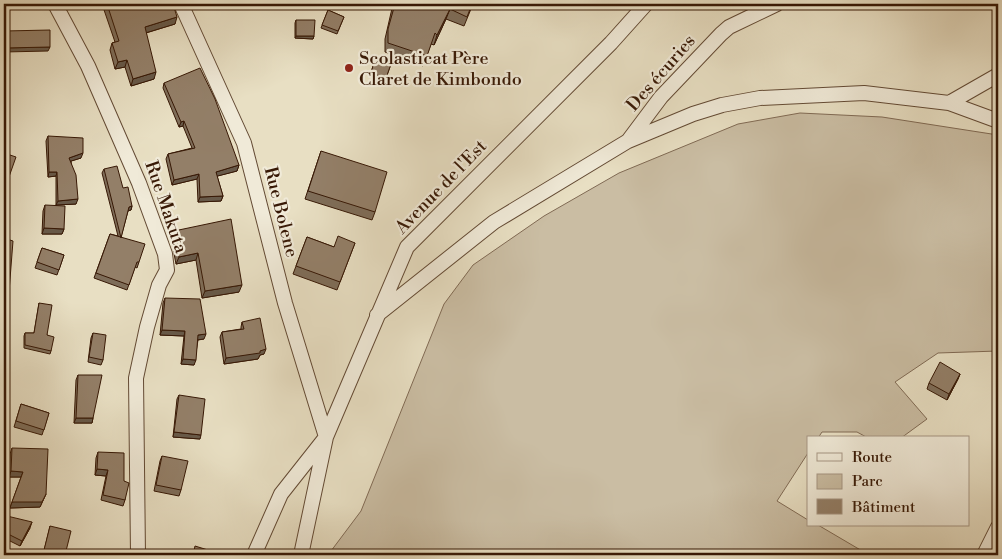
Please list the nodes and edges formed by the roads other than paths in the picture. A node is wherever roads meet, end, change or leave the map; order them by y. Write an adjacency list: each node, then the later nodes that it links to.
1 (54, 4): 12 (street, Rue Makuta)
2 (181, 4): 10 (street, Rue Bolene)
3 (646, 4): 9 (street, Avenue de l'Est)
4 (777, 4): 8 (street, Des écuries)
5 (998, 76): 6 (street)
6 (949, 103): 7 (street); 8 (street)
7 (998, 121)
8 (628, 141): 9 (street)
9 (377, 315): 10 (street, Avenue de l'Est)
10 (326, 437): 13 (street); 14 (street, Avenue de l'Est)
11 (998, 527): 15 (street)
12 (138, 555)
13 (254, 555)
14 (301, 555)
15 (984, 555)

